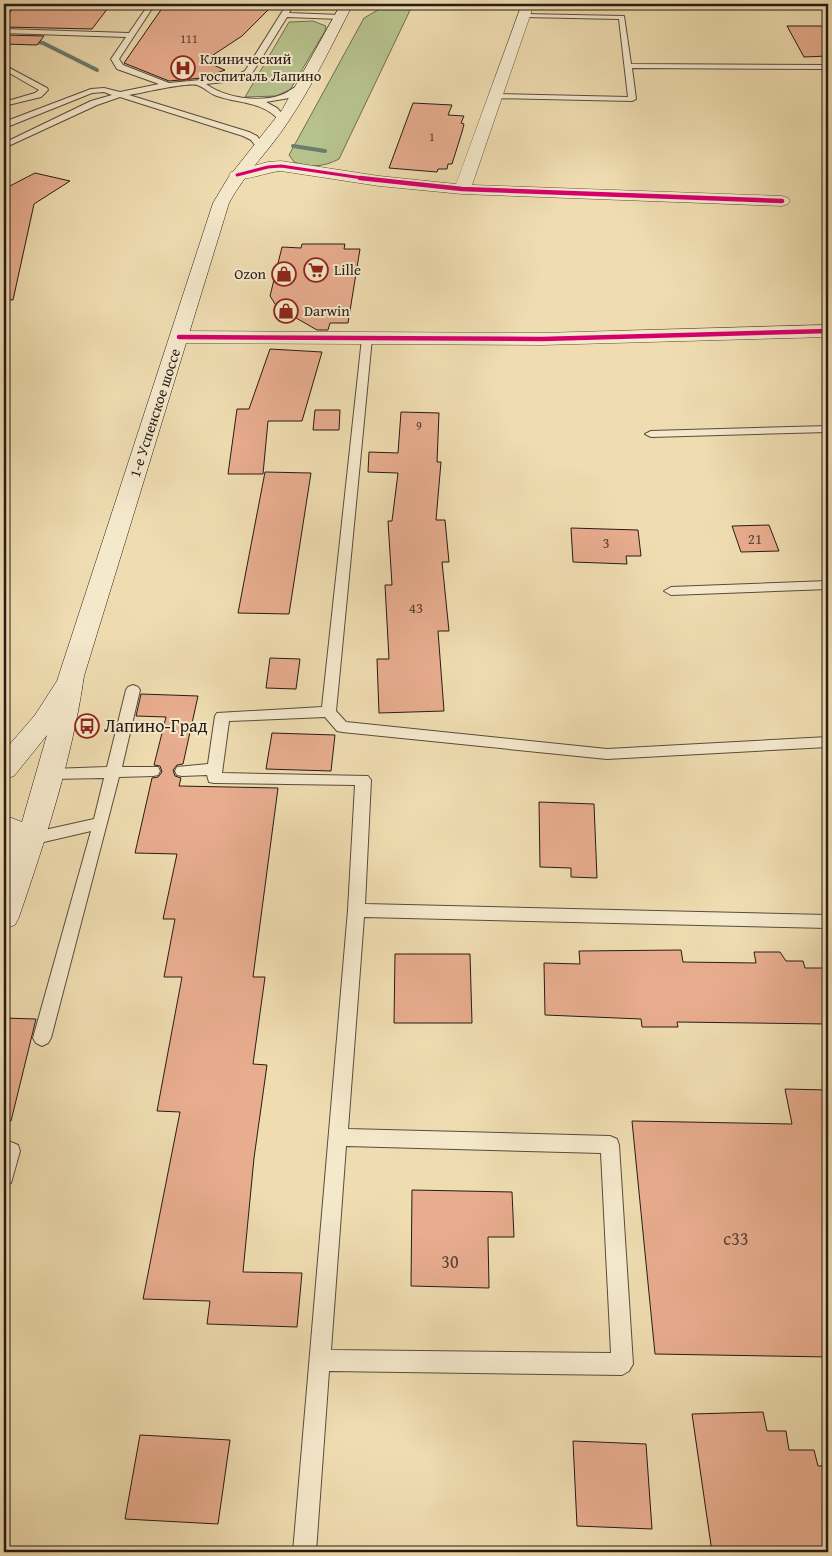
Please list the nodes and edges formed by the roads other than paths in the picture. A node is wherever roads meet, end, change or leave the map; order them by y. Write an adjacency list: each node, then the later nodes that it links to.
1 (152, 4): 8 (lane)
2 (290, 4): 5 (lane)
3 (347, 4): 6 (street, 1-е Успенское шоссе)
4 (526, 9): 9 (lane); 16 (street)
5 (285, 15): 6 (lane); 12 (lane)
6 (340, 17): 14 (street, 1-е Успенское шоссе)
7 (4, 31): 8 (lane)
8 (131, 35): 13 (lane)
9 (628, 66): 11 (lane); 16 (lane)
10 (4, 67): 18 (lane)
11 (828, 67)
12 (200, 83): 13 (lane); 17 (lane)
13 (168, 85): 15 (lane)
14 (303, 86): 17 (lane); 19 (street, 1-е Успенское шоссе)
15 (119, 95): 20 (lane); 21 (lane); 22 (lane)
16 (495, 96): 26 (street)
17 (251, 99): 19 (lane)
18 (4, 104)
19 (281, 122): 21 (lane); 23 (street, 1-е Успенское шоссе)
20 (4, 125)
21 (246, 134): 23 (lane)
22 (4, 146)
23 (260, 149): 24 (street); 25 (street, 1-е Успенское шоссе)
24 (293, 168): 25 (street); 26 (street)
25 (237, 175): 29 (street, 1-е Успенское шоссе)
26 (462, 189): 27 (street)
27 (782, 201)
28 (828, 331): 30 (street)
29 (179, 336): 30 (street); 35 (street, 1-е Успенское шоссе)
30 (367, 338): 37 (lane)
31 (828, 429): 32 (lane)
32 (651, 434)
33 (828, 585): 34 (lane)
34 (671, 591)
35 (71, 676): 39 (street, 1-е Успенское шоссе); 44 (street, 1-е Успенское шоссе)
36 (133, 690): 43 (lane)
37 (329, 712): 38 (lane); 40 (lane)
38 (828, 742)
39 (4, 769)
40 (215, 769): 42 (lane); 48 (lane)
41 (153, 771): 43 (lane)
42 (182, 771)
43 (113, 772): 44 (lane); 45 (lane)
44 (51, 774): 47 (street, 1-е Успенское шоссе)
45 (100, 823): 47 (lane); 51 (lane)
46 (4, 825): 47 (street)
47 (20, 864): 49 (street, 1-е Успенское шоссе)
48 (356, 910): 50 (lane); 52 (lane)
49 (4, 916)
50 (828, 922)
51 (42, 1038)
52 (337, 1137): 55 (lane); 55 (lane)
53 (11, 1151): 54 (lane)
54 (4, 1177)
55 (319, 1360): 56 (lane)
56 (304, 1552)

